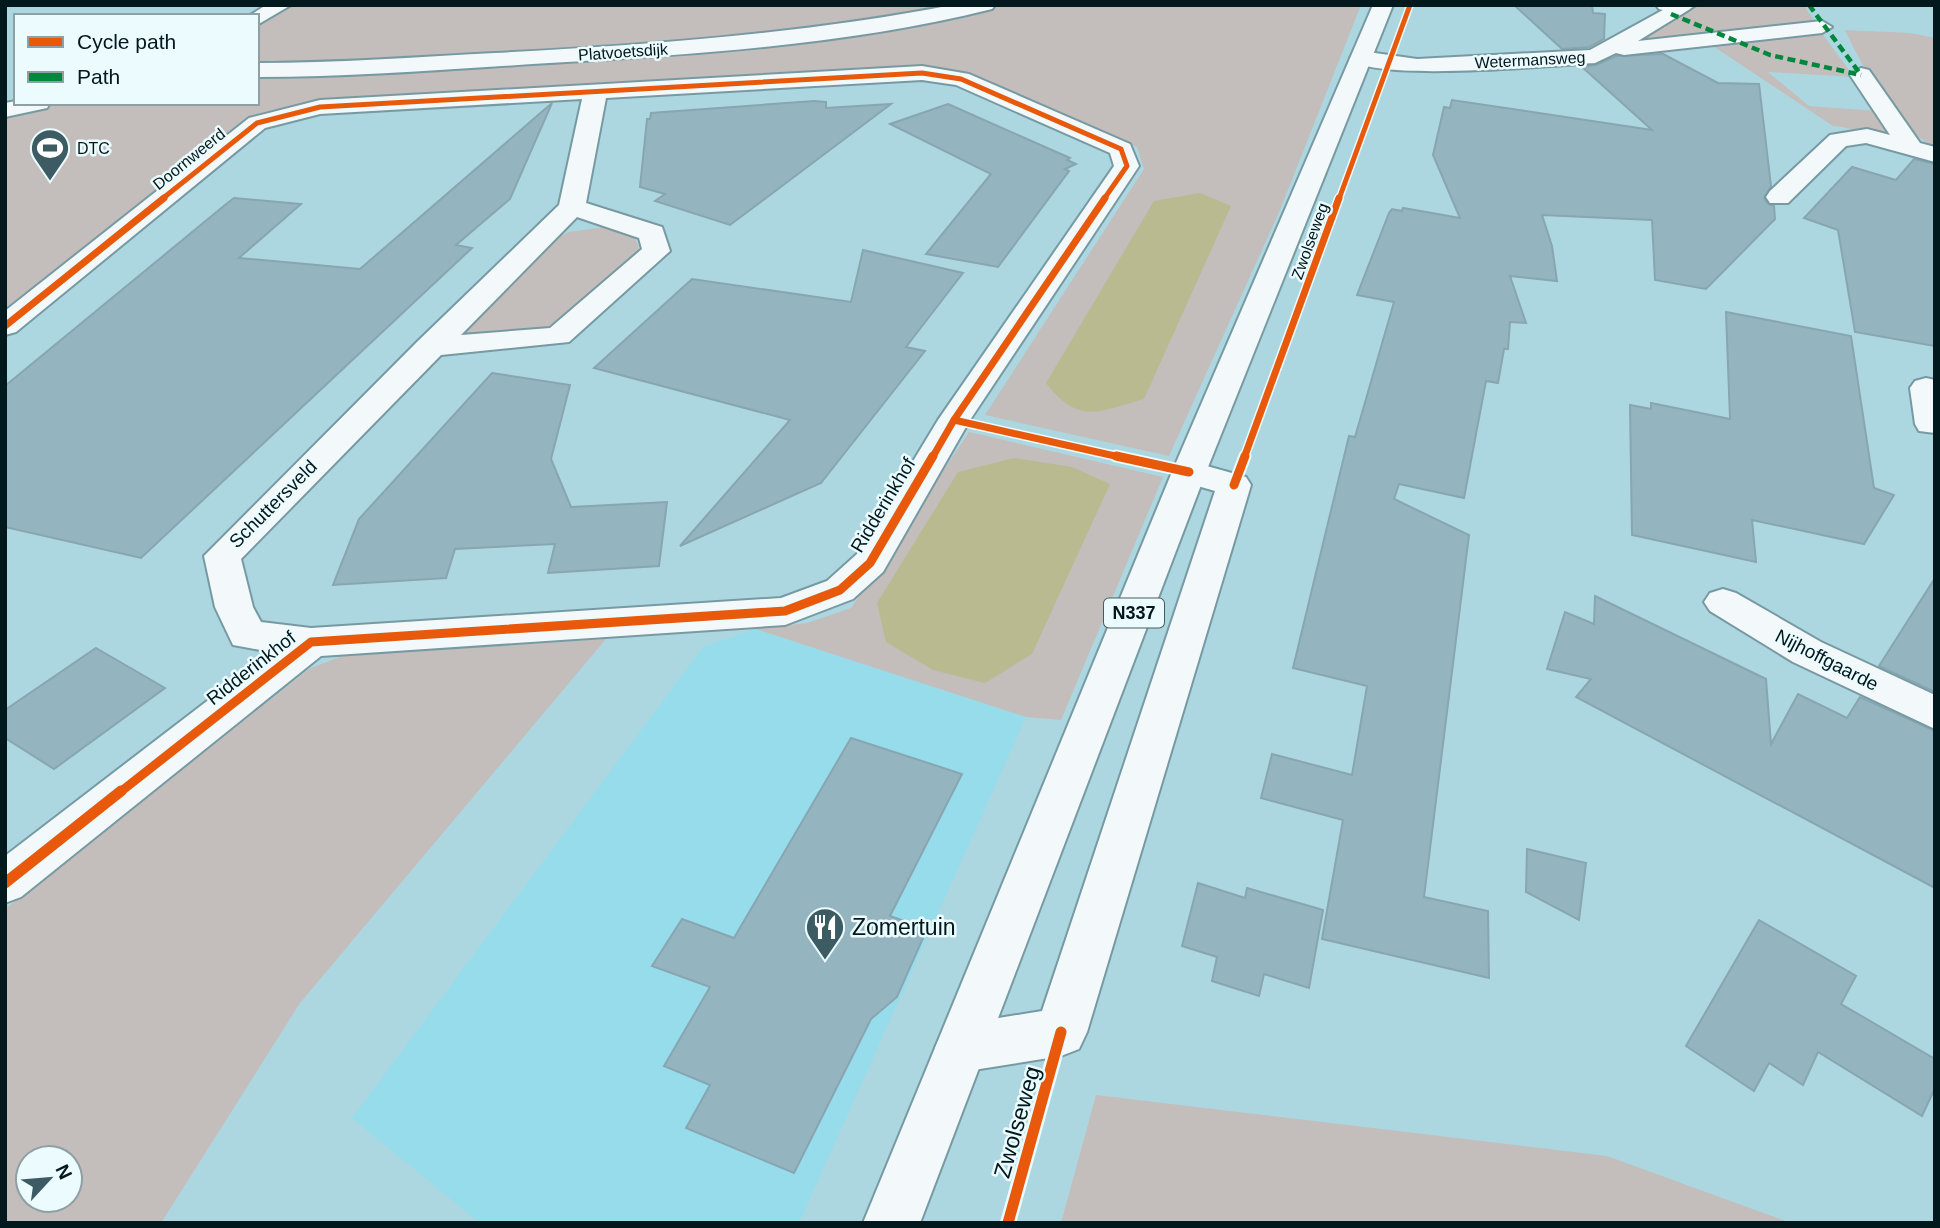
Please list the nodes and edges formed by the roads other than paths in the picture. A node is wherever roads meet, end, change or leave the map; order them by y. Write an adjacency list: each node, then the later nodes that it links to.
1 (281, 5): 5 (street)
2 (985, 5): 9 (street, Platvoetsdijk)
3 (1383, 5): 8 (street, Zwolseweg / N337)
4 (1677, 6): 7 (street, Wetermansweg)
5 (259, 18)
6 (1822, 27): 7 (street)
7 (1608, 51): 8 (street, Wetermansweg)
8 (1361, 58): 22 (street, Zwolseweg / N337)
9 (259, 70)
10 (1861, 75): 14 (street)
11 (595, 93): 17 (street); 18 (street, Doornweerd); 24 (street, Ridderinkhof)
12 (29, 105): 13 (street)
13 (5, 110)
14 (1911, 148): 15 (street); 16 (street)
15 (1935, 155)
16 (1779, 197)
17 (572, 207): 19 (street, Schuttersveld); 19 (street)
18 (5, 326)
19 (429, 347): 24 (street, Schuttersveld)
20 (1935, 390): 21 (street)
21 (1931, 424)
22 (1189, 472): 27 (street, Zwolseweg / N337); 27 (street, Zwolseweg)
23 (1723, 602): 25 (street, Nijhoffgaarde)
24 (312, 642): 26 (street, Ridderinkhof)
25 (1935, 713)
26 (5, 883)
27 (961, 1048): 28 (street, Zwolseweg / N337)
28 (891, 1223)

